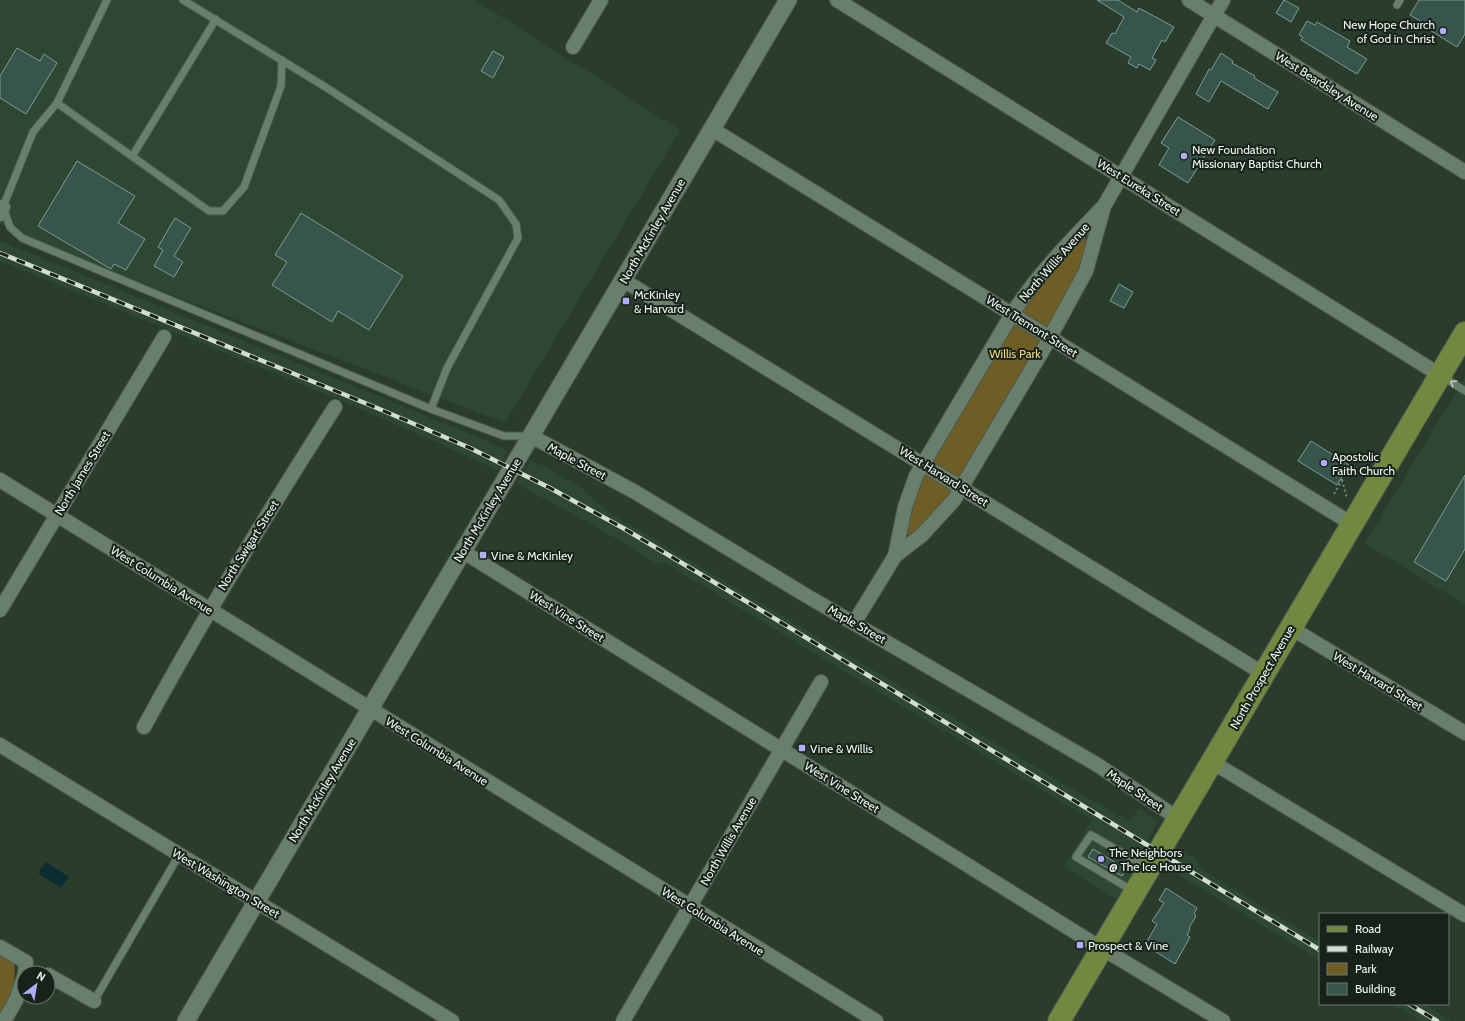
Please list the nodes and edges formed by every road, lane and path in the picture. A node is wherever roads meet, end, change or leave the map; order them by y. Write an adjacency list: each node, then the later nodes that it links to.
1 (107, 0): 12 (lane)
2 (183, 0): 9 (lane)
3 (601, 0): 10 (street)
4 (788, 0): 13 (street, North McKinley Avenue)
5 (837, 0): 16 (street, West Eureka Street)
6 (1189, 0): 8 (street, West Beardsley Avenue)
7 (1223, 0): 8 (street, North Willis Avenue)
8 (1214, 15): 15 (street, West Beardsley Avenue); 16 (street, North Willis Avenue)
9 (216, 19): 11 (lane); 14 (lane)
10 (573, 47)
11 (282, 60): 14 (lane); 27 (lane)
12 (57, 103): 14 (lane); 18 (lane)
13 (712, 129): 19 (street, North McKinley Avenue); 20 (street, West Tremont Street)
14 (133, 155)
15 (1465, 172)
16 (1120, 176): 17 (street, North Willis Avenue); 24 (street, West Eureka Street)
17 (1104, 206): 20 (street, North Willis Avenue); 23 (street, North Willis Avenue)
18 (2, 210): 27 (lane)
19 (623, 280): 28 (street, North McKinley Avenue); 29 (street, West Harvard Street)
20 (1012, 314): 23 (street, West Tremont Street); 29 (street, North Willis Avenue)
21 (1465, 333): 24 (main road, North Prospect Avenue)
22 (164, 337): 36 (street, North James Street)
23 (1050, 338): 33 (street, North Willis Avenue); 37 (street, West Tremont Street)
24 (1440, 375): 25 (lane, one-way to 24); 37 (main road, North Prospect Avenue)
25 (1465, 391)
26 (335, 407): 41 (street, North Swigart Street)
27 (431, 409): 28 (lane)
28 (531, 436): 38 (street, North McKinley Avenue); 42 (street, Maple Street)
29 (924, 464): 33 (street, West Harvard Street); 39 (street, North Willis Avenue)
30 (1362, 472): 32 (path)
31 (0, 480): 36 (street, West Columbia Avenue)
32 (1342, 480): 34 (path); 35 (path)
33 (961, 487): 39 (street, North Willis Avenue); 44 (street, West Harvard Street)
34 (1334, 494)
35 (1347, 498)
36 (57, 515): 40 (street, North James Street); 41 (street, West Columbia Avenue)
37 (1352, 524): 43 (main road, North Prospect Avenue)
38 (462, 551): 46 (street, North McKinley Avenue); 50 (street, West Vine Street)
39 (895, 556): 42 (street, North Willis Avenue)
40 (0, 610)
41 (210, 610): 46 (street, West Columbia Avenue); 47 (street, North Swigart Street)
42 (854, 623): 52 (street, Maple Street)
43 (1291, 628): 44 (main road, North Prospect Avenue); 48 (street, West Harvard Street)
44 (1264, 674): 51 (main road, North Prospect Avenue)
45 (821, 682): 50 (street, North Willis Avenue)
46 (370, 710): 56 (street, North McKinley Avenue); 57 (street, West Columbia Avenue)
47 (144, 727)
48 (1465, 733)
49 (0, 745): 53 (street, West Washington Street)
50 (782, 750): 57 (street, North Willis Avenue); 60 (street, West Vine Street)
51 (1212, 762): 52 (main road, North Prospect Avenue); 58 (street)
52 (1178, 819): 54 (main road, North Prospect Avenue)
53 (179, 855): 56 (street, West Washington Street); 64 (lane)
54 (1150, 868): 55 (main road, North Prospect Avenue); 55 (lane)
55 (1135, 892): 60 (main road, North Prospect Avenue)
56 (256, 901): 66 (street, North McKinley Avenue); 67 (street, West Washington Street)
57 (690, 906): 68 (street, North Willis Avenue); 69 (street, West Columbia Avenue)
58 (1465, 915)
59 (0, 947): 61 (street)
60 (1102, 948): 70 (main road, North Prospect Avenue); 71 (street, West Vine Street)
61 (21, 965)
62 (56, 980): 64 (street)
63 (16, 1000): 65 (street)
64 (94, 1001)
65 (4, 1021)
66 (186, 1021)
67 (452, 1021)
68 (623, 1021)
69 (876, 1021)
70 (1059, 1021)
71 (1223, 1021)

